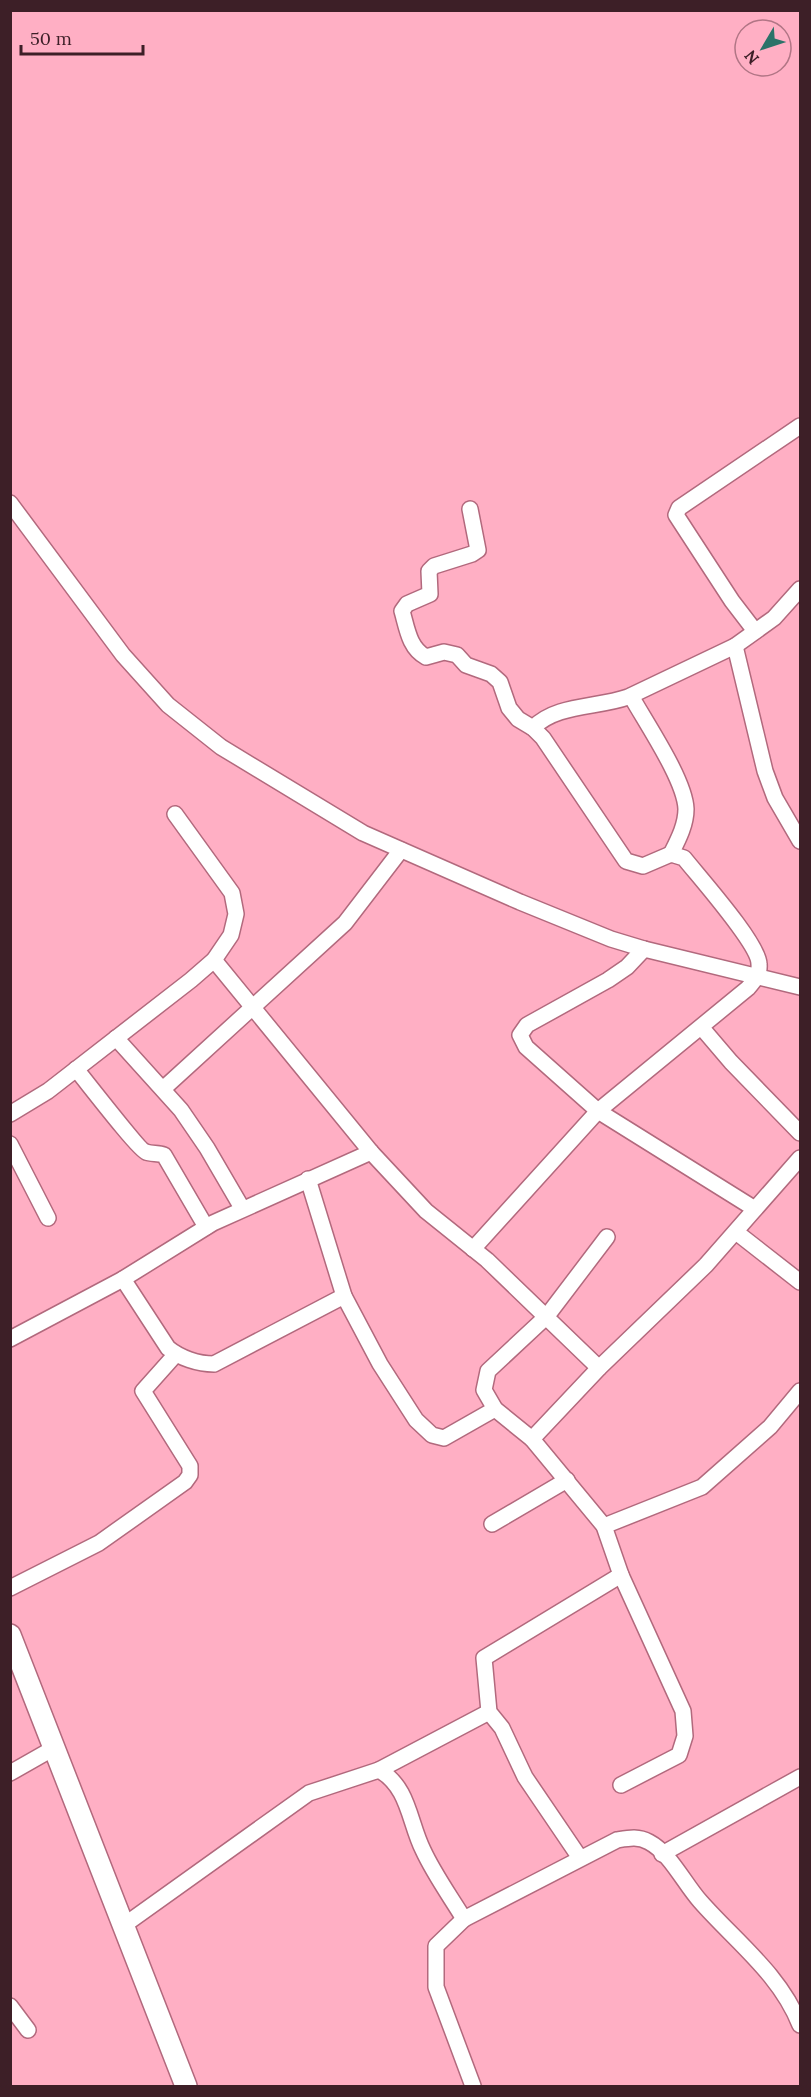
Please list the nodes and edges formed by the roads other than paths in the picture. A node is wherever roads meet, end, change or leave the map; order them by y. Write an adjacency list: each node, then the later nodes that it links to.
1 (801, 426): 5 (street)
2 (10, 503): 11 (street)
3 (470, 509): 8 (street)
4 (801, 589): 5 (street)
5 (755, 631): 6 (street)
6 (735, 646): 7 (street); 10 (street)
7 (631, 696): 8 (street); 12 (street)
8 (533, 728): 12 (street)
9 (175, 814): 14 (street)
10 (801, 841)
11 (401, 850): 13 (street); 17 (street)
12 (671, 854): 15 (street)
13 (644, 949): 15 (street); 22 (street)
14 (214, 960): 17 (street); 19 (street)
15 (758, 976): 16 (street); 18 (street)
16 (801, 987)
17 (254, 1008): 21 (street); 26 (street)
18 (702, 1028): 22 (street); 24 (street)
19 (116, 1038): 20 (street); 21 (street)
20 (76, 1070): 23 (street); 32 (street)
21 (164, 1089): 29 (street)
22 (598, 1112): 30 (street); 35 (street)
23 (10, 1114)
24 (801, 1133)
25 (10, 1144): 31 (street)
26 (371, 1152): 28 (street); 35 (street)
27 (801, 1158): 30 (street)
28 (308, 1179): 29 (street); 38 (street)
29 (242, 1208): 32 (street)
30 (755, 1209): 33 (street)
31 (48, 1218)
32 (206, 1227): 36 (street)
33 (736, 1232): 37 (street); 42 (street)
34 (607, 1237): 39 (street)
35 (473, 1248): 39 (street)
36 (123, 1279): 40 (street); 41 (street)
37 (801, 1282)
38 (344, 1296): 41 (street); 44 (street)
39 (547, 1316): 42 (street); 44 (street)
40 (10, 1339)
41 (176, 1354): 50 (street)
42 (599, 1368): 45 (street)
43 (801, 1391): 48 (street)
44 (495, 1409): 45 (street)
45 (532, 1439): 46 (street)
46 (567, 1480): 47 (street); 48 (street)
47 (492, 1524)
48 (604, 1526): 49 (street)
49 (621, 1575): 52 (street); 57 (street)
50 (10, 1588)
51 (10, 1635): 53 (main road)
52 (489, 1712): 54 (street); 59 (street)
53 (54, 1748): 55 (street); 61 (main road)
54 (379, 1770): 60 (street); 61 (street)
55 (10, 1773)
56 (801, 1777): 58 (street)
57 (621, 1785)
58 (662, 1854): 59 (street); 63 (street)
59 (580, 1858): 60 (street)
60 (464, 1919): 66 (street)
61 (123, 1926): 65 (main road)
62 (10, 2006): 64 (street)
63 (801, 2025)
64 (28, 2030)
65 (186, 2086)
66 (473, 2086)

